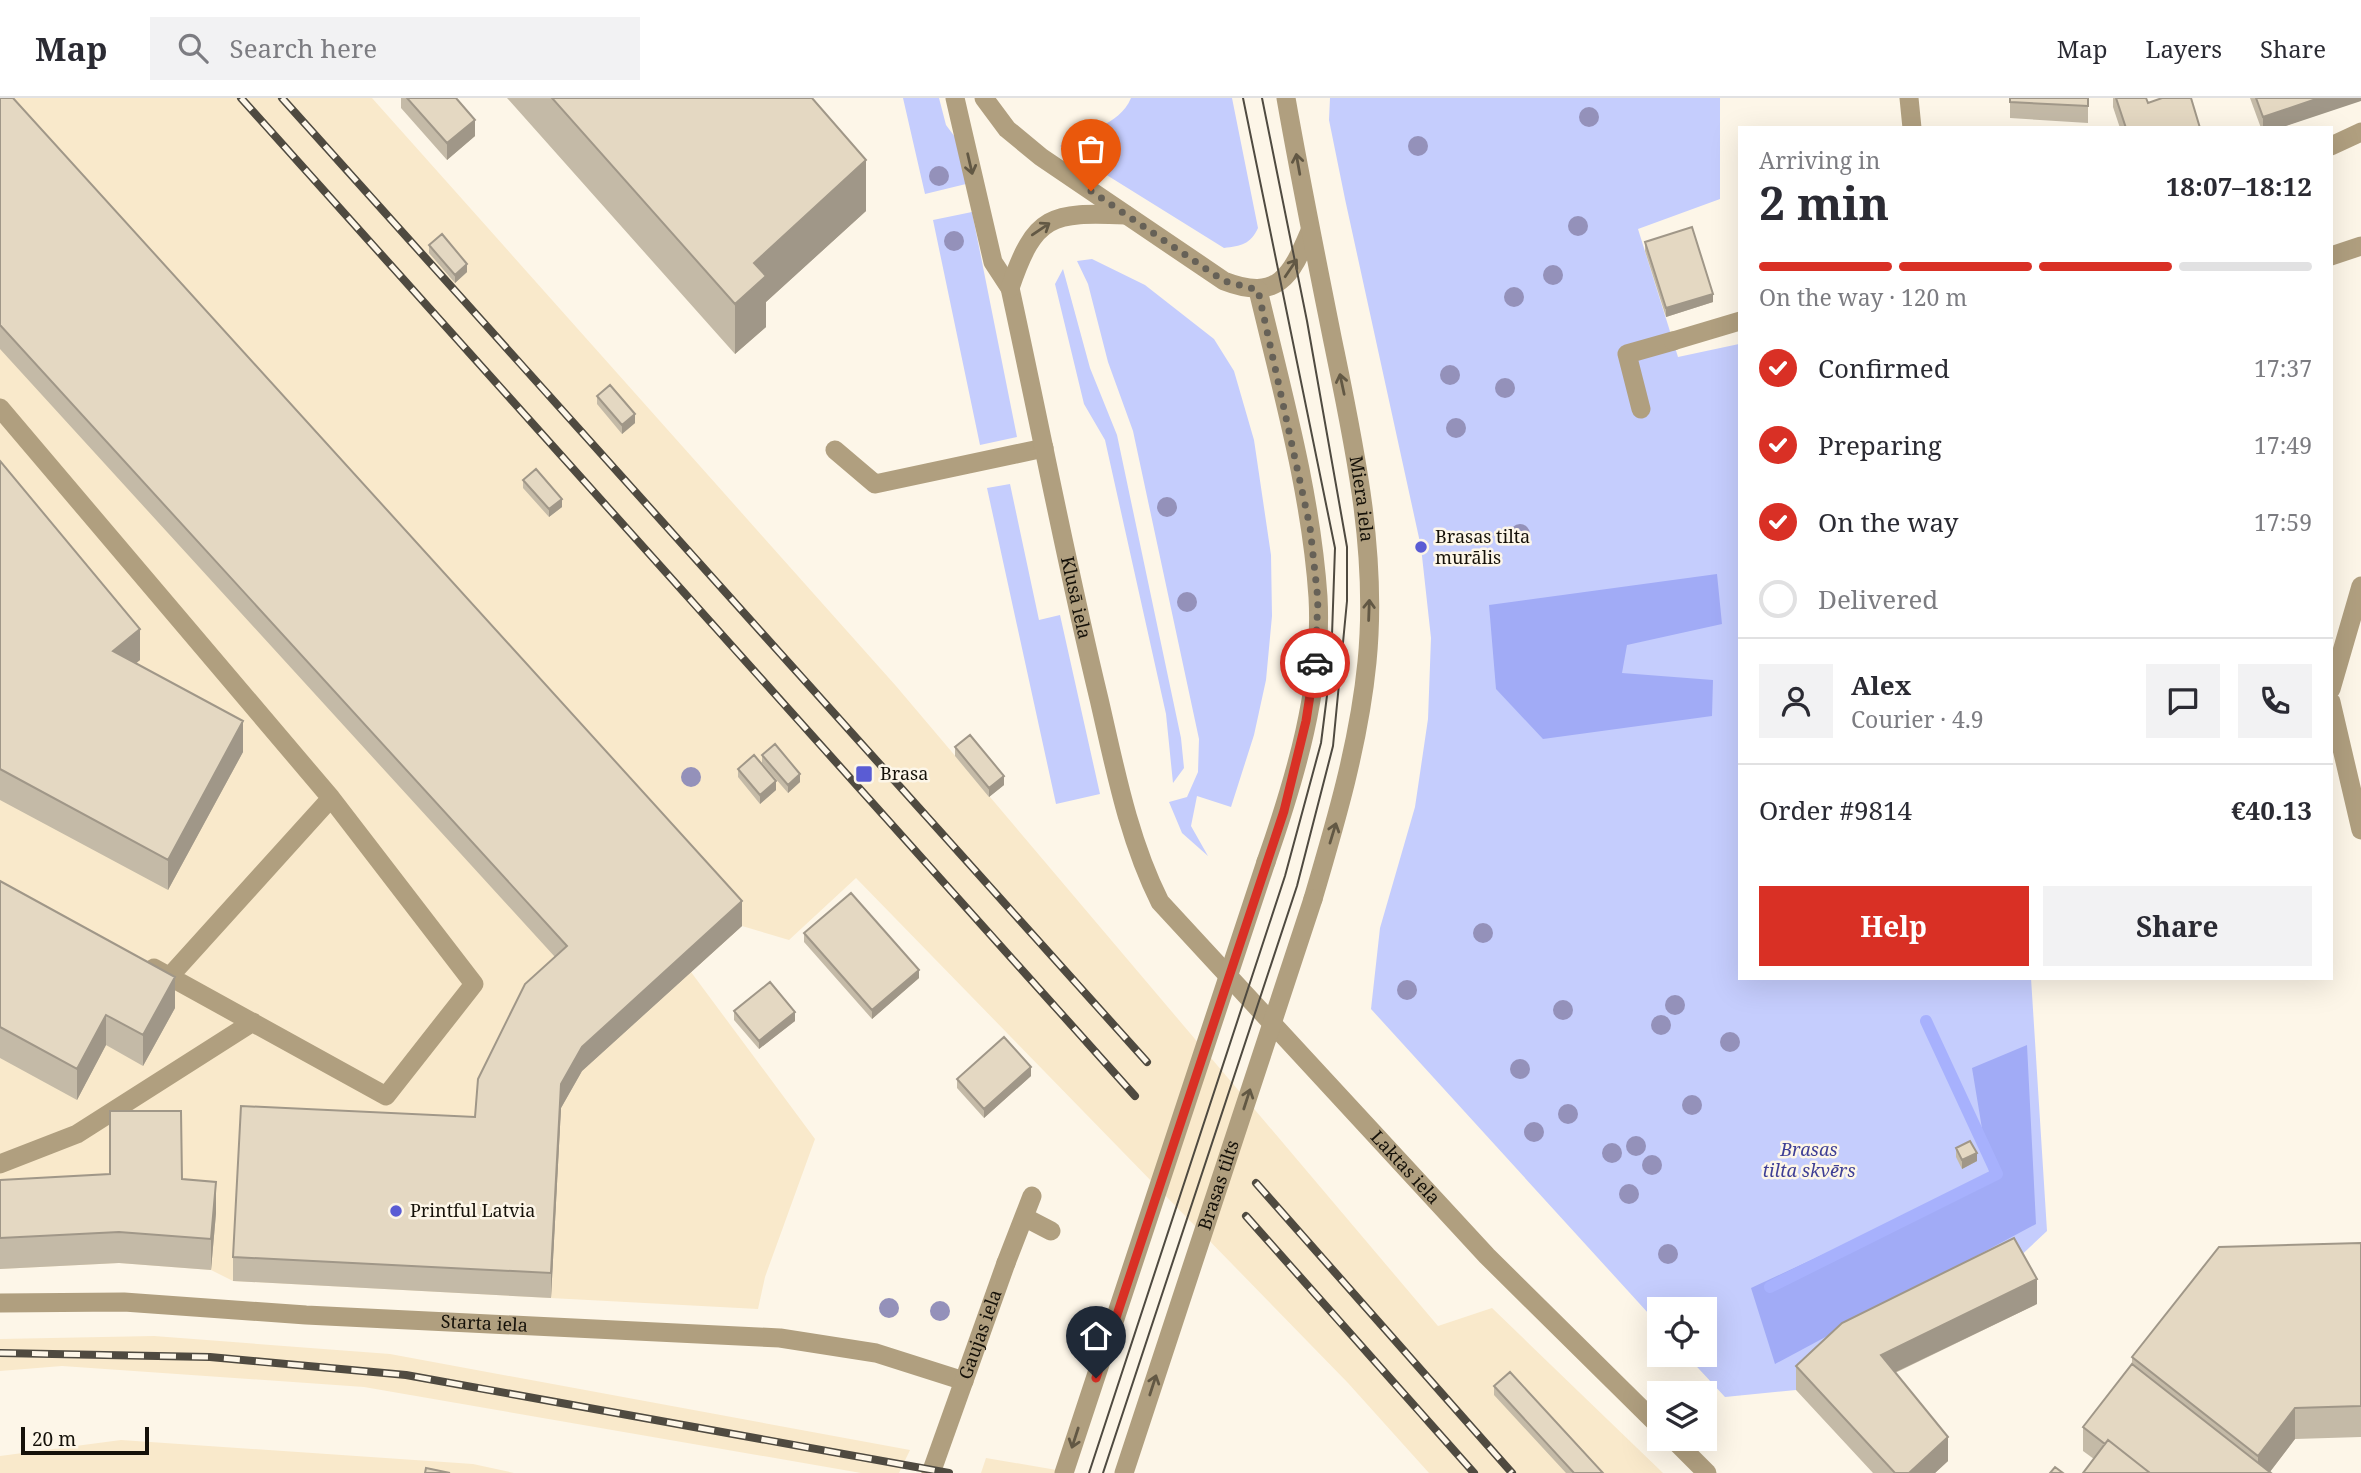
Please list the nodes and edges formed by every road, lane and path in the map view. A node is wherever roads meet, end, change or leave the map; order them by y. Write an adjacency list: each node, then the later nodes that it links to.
1 (955, 98): 12 (street, Klusā iela, one-way to 12)
2 (984, 98): 8 (street)
3 (1286, 98): 9 (street, Miera iela, one-way to 3)
4 (1909, 98): 5 (street)
5 (1912, 126)
6 (2361, 132): 7 (street)
7 (2333, 145)
8 (1126, 215): 12 (street, one-way to 8); 13 (street)
9 (1310, 231): 13 (street, one-way to 9); 26 (street, Miera iela, one-way to 9)
10 (2361, 246): 11 (street)
11 (2333, 255)
12 (1010, 288): 17 (street, Klusā iela)
13 (1258, 290): 40 (street, one-way to 40, bridge)
14 (1738, 322): 16 (street)
15 (0, 408): 24 (street)
16 (1640, 409)
17 (1044, 448): 18 (street); 27 (street, Klusā iela)
18 (835, 450)
19 (2361, 586): 21 (street)
20 (2361, 650): 21 (street)
21 (2341, 652): 22 (street)
22 (2333, 681)
23 (2333, 711): 25 (street)
24 (331, 798): 29 (street); 30 (street)
25 (2361, 830)
26 (1313, 899): 41 (street, Brasas tilts, one-way to 26, bridge)
27 (1160, 902): 37 (street, Laktas iela)
28 (134, 956): 29 (street)
29 (170, 976): 30 (street)
30 (253, 1022): 31 (street)
31 (0, 1164)
32 (1032, 1196): 33 (street, Gaujas iela)
33 (1024, 1217): 34 (street); 36 (street, Gaujas iela)
34 (1051, 1231)
35 (0, 1303): 36 (street, Starta iela)
36 (964, 1381): 39 (street, Gaujas iela)
37 (1647, 1414)
38 (1685, 1451): 42 (street)
39 (931, 1473)
40 (1064, 1473)
41 (1124, 1473)
42 (1707, 1473)

